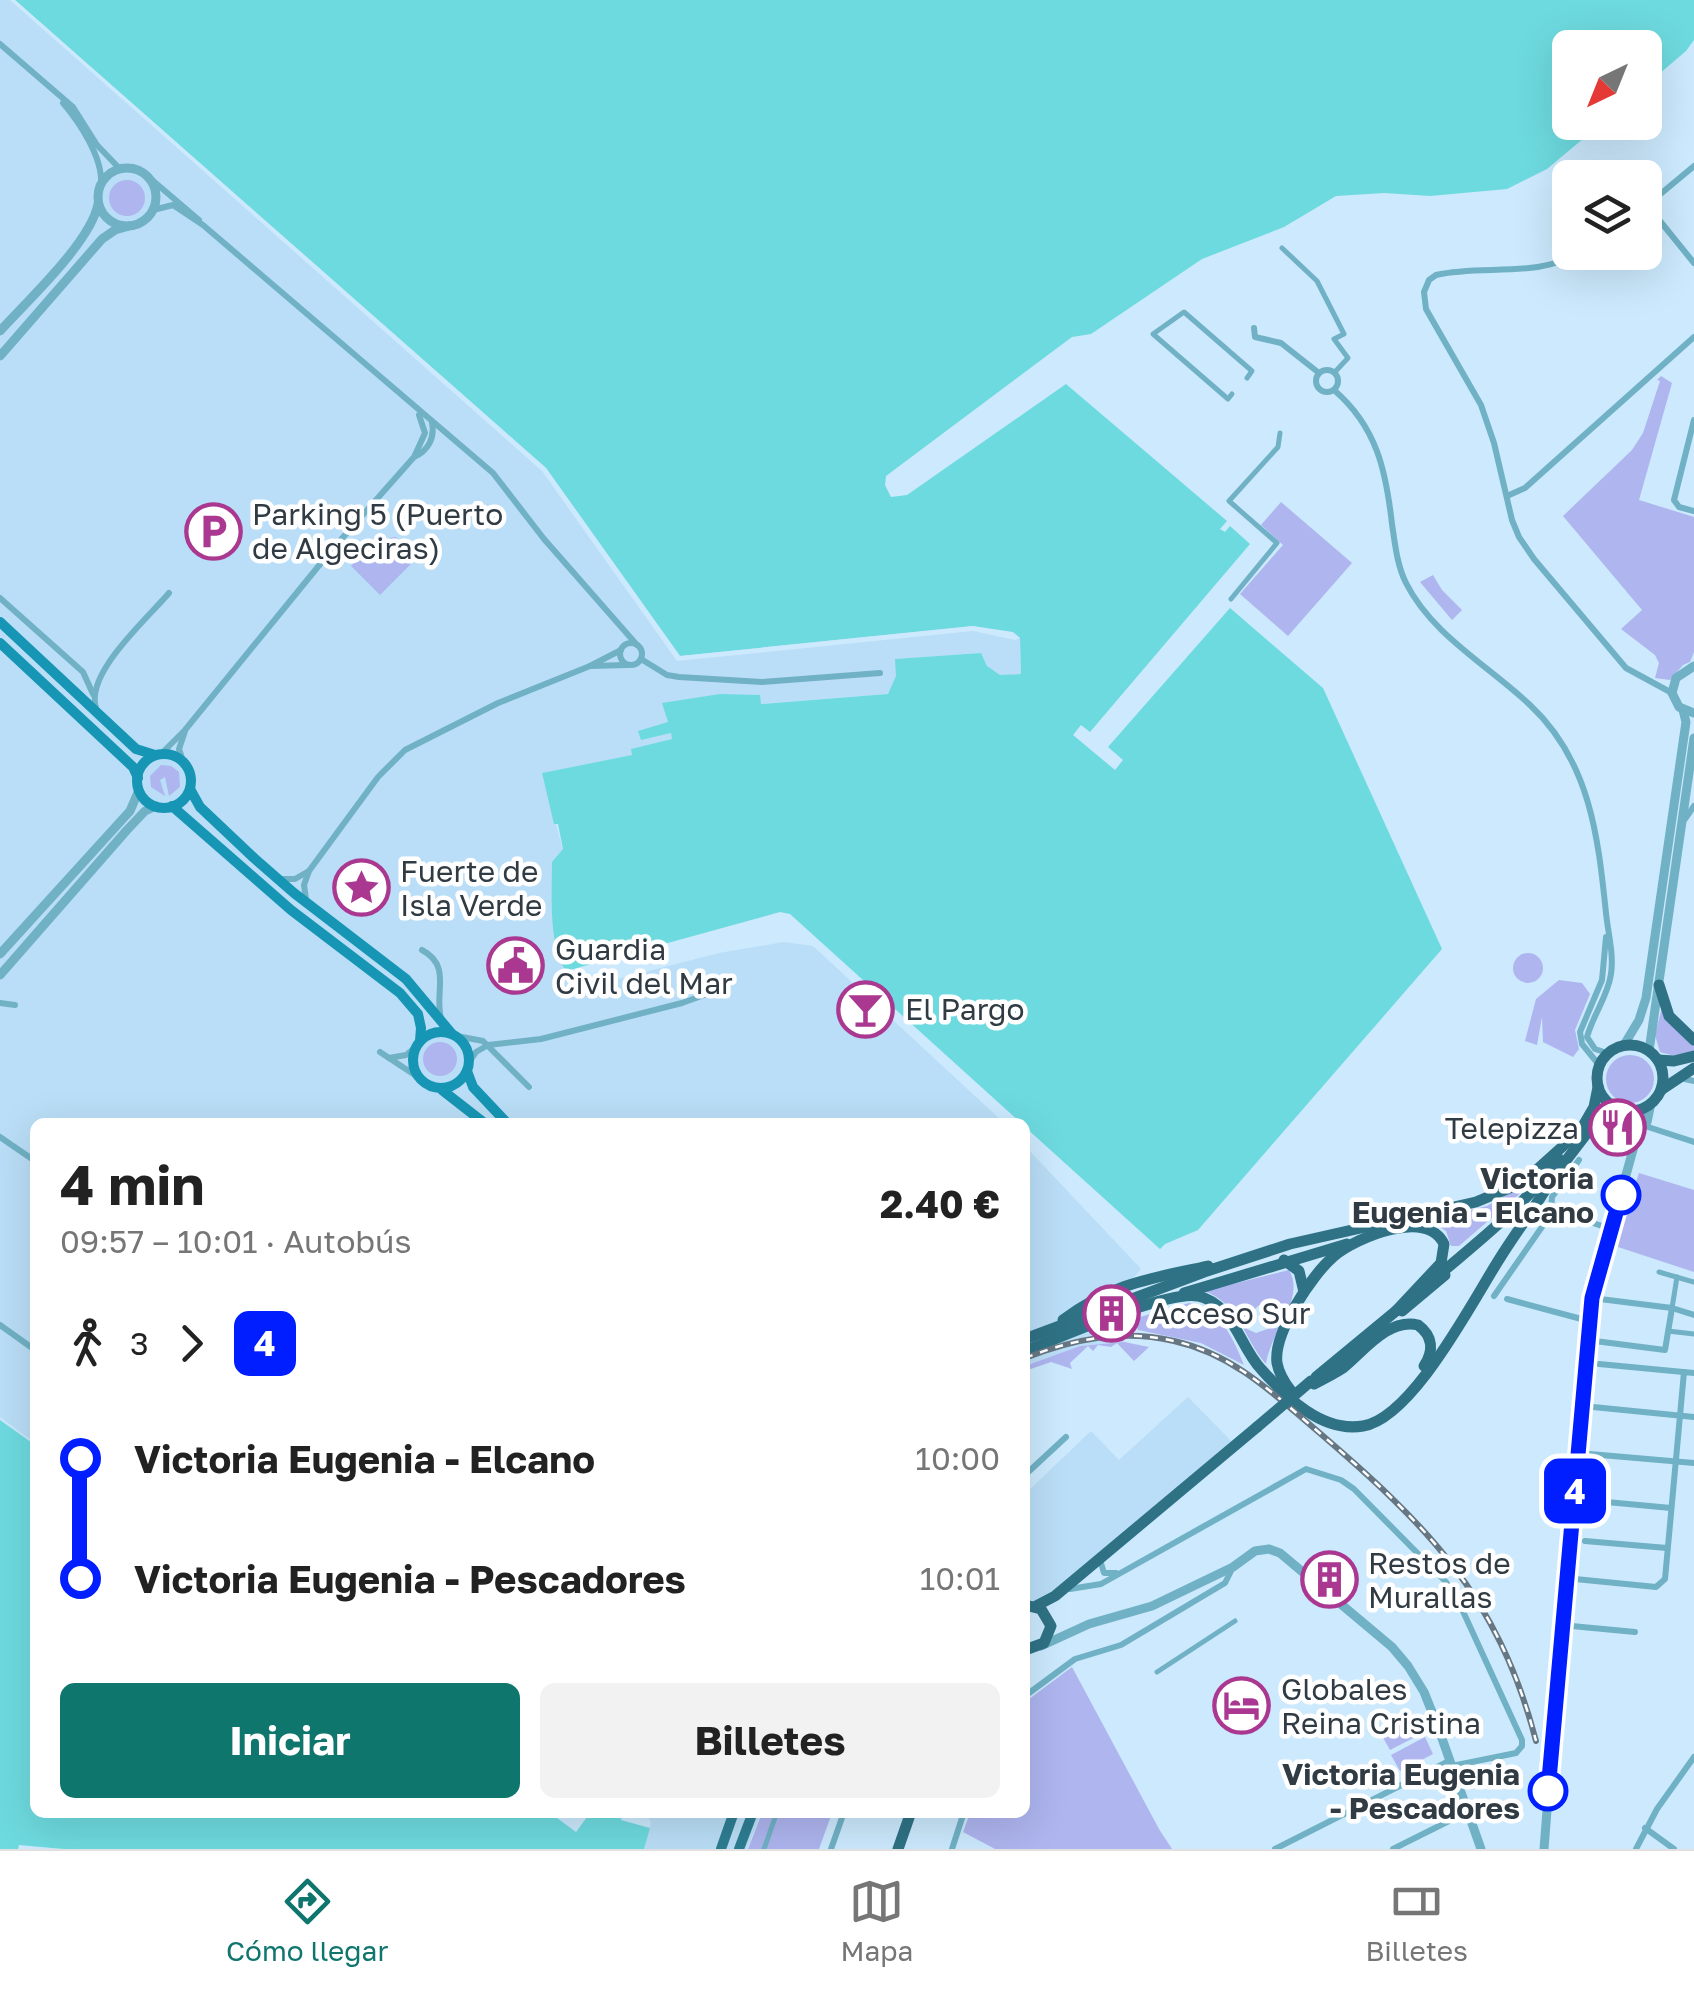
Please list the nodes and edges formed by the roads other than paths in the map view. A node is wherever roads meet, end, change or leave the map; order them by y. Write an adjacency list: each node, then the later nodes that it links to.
1 (0, 44): 2 (street)
2 (53, 90): 4 (street); 6 (street)
3 (1694, 166): 7 (street)
4 (120, 169): 5 (street); 6 (street)
5 (145, 174): 9 (street); 10 (street)
6 (102, 184): 8 (street)
7 (1662, 193)
8 (99, 202): 12 (street); 17 (street)
9 (153, 210): 10 (street); 12 (street)
10 (203, 224): 27 (street)
11 (1662, 224): 14 (street)
12 (129, 226): 21 (street)
13 (1282, 248): 23 (street)
14 (1693, 260)
15 (1552, 264): 34 (street)
16 (1254, 328): 22 (street)
17 (0, 331)
18 (1694, 337): 19 (street)
19 (1688, 345): 20 (street); 34 (street)
20 (1694, 352)
21 (0, 356)
22 (1319, 373): 23 (street); 25 (street)
23 (1334, 373): 25 (street)
24 (1247, 378): 26 (street)
25 (1334, 390): 88 (street)
26 (1232, 394)
27 (412, 406): 29 (street); 33 (street)
28 (1694, 420): 35 (street)
29 (432, 422): 31 (street); 32 (street)
30 (1280, 433): 38 (street)
31 (430, 442): 32 (street); 33 (street)
32 (468, 448): 40 (street)
33 (414, 457): 58 (street)
34 (1507, 496): 51 (street)
35 (1694, 511)
36 (169, 594): 49 (street)
37 (0, 598): 52 (street)
38 (1231, 598)
39 (0, 622): 53 (main road)
40 (617, 624): 42 (street); 43 (street)
41 (0, 643): 62 (main road)
42 (637, 646): 43 (street); 44 (street)
43 (621, 649): 45 (street); 46 (street)
44 (641, 659): 45 (street); 48 (street)
45 (628, 665): 46 (street)
46 (590, 666): 68 (street)
47 (1692, 669): 50 (street)
48 (880, 673)
49 (99, 678): 52 (street); 55 (street)
50 (1675, 680): 51 (street); 54 (street)
51 (1653, 682): 54 (street)
52 (90, 683): 53 (street); 55 (street)
53 (70, 687): 57 (main road)
54 (1672, 693): 56 (street)
55 (94, 695): 57 (street)
56 (1689, 711): 82 (street)
57 (99, 713): 60 (main road)
58 (185, 730): 60 (street); 61 (street)
59 (1694, 738): 67 (street)
60 (158, 755): 61 (main road); 62 (main road)
61 (183, 762): 63 (main road)
62 (138, 784): 64 (main road); 72 (street)
63 (190, 789): 65 (main road); 69 (main road)
64 (156, 806): 65 (main road); 73 (street)
65 (172, 806): 81 (main road)
66 (1694, 806): 67 (street)
67 (1680, 829): 74 (street)
68 (309, 871): 69 (street); 70 (street)
69 (273, 876): 70 (main road)
70 (310, 906): 78 (main road)
71 (422, 950): 78 (street)
72 (0, 954)
73 (0, 975)
74 (1660, 984): 80 (highway); 85 (street)
75 (721, 989): 83 (street)
76 (0, 1004): 77 (street)
77 (14, 1005)
78 (441, 1020): 79 (main road)
79 (454, 1035): 81 (main road); 83 (street); 89 (main road)
80 (1694, 1040)
81 (418, 1044): 87 (street); 92 (main road)
82 (1624, 1045): 85 (highway); 88 (highway)
83 (488, 1046): 89 (street); 96 (street)
84 (380, 1052): 87 (street)
85 (1653, 1055): 86 (highway); 97 (highway)
86 (1694, 1056)
87 (389, 1058): 92 (street)
88 (1603, 1059): 94 (highway)
89 (468, 1066): 95 (main road); 101 (main road)
90 (1694, 1068): 91 (highway)
91 (1678, 1077): 93 (street); 97 (highway)
92 (421, 1079): 95 (main road)
93 (1694, 1081)
94 (1598, 1086): 99 (highway); 103 (highway)
95 (436, 1087): 100 (main road)
96 (529, 1087)
97 (1661, 1090): 98 (highway)
98 (1651, 1104): 99 (highway); 102 (street)
99 (1623, 1110): 102 (street); 108 (highway)
100 (477, 1118)
101 (502, 1118)
102 (1642, 1127): 105 (street); 110 (street)
103 (1581, 1130): 112 (highway); 126 (highway)
104 (0, 1138): 106 (street)
105 (1694, 1142)
106 (30, 1159)
107 (1578, 1160): 109 (street)
108 (1550, 1182): 119 (highway); 140 (highway)
109 (1553, 1211): 110 (street); 120 (street)
110 (1611, 1229): 121 (street)
111 (1369, 1238): 113 (highway); 123 (highway); 126 (highway)
112 (1246, 1258): 115 (highway); 117 (highway)
113 (1288, 1261): 115 (highway); 119 (highway); 123 (highway)
114 (1659, 1272): 116 (street)
115 (1197, 1276): 124 (highway)
116 (1677, 1277): 118 (street); 125 (street)
117 (1139, 1281): 124 (highway); 130 (highway)
118 (1694, 1282)
119 (1180, 1296): 136 (highway)
120 (1494, 1296)
121 (1592, 1298): 125 (street); 128 (street)
122 (1507, 1299): 128 (street)
123 (1300, 1301): 140 (highway)
124 (1125, 1302): 130 (highway)
125 (1672, 1308): 127 (street); 131 (street)
126 (1396, 1311): 140 (highway)
127 (1694, 1316)
128 (1589, 1321): 134 (street)
129 (0, 1326): 135 (street)
130 (1050, 1329): 133 (highway)
131 (1668, 1331): 132 (street); 134 (street)
132 (1694, 1334)
133 (1030, 1337)
134 (1587, 1340): 146 (street)
135 (30, 1347)
136 (1030, 1349)
137 (1599, 1364): 138 (street)
138 (1684, 1372): 139 (street); 142 (street)
139 (1694, 1372)
140 (1313, 1383): 144 (highway, bridge)
141 (1593, 1407): 142 (street)
142 (1680, 1416): 143 (street); 147 (street)
143 (1694, 1417)
144 (1259, 1428): 154 (highway); 159 (highway)
145 (1066, 1437): 149 (street)
146 (1578, 1454): 147 (street); 157 (street)
147 (1675, 1461): 148 (street); 151 (street)
148 (1694, 1463)
149 (1030, 1469)
150 (1584, 1500): 151 (street)
151 (1671, 1508): 153 (street)
152 (1584, 1540): 153 (street)
153 (1667, 1548): 157 (street)
154 (1101, 1563): 156 (street); 158 (highway)
155 (1233, 1567): 165 (street); 169 (street); 171 (street)
156 (1118, 1573): 158 (street); 171 (street)
157 (1565, 1578): 163 (street)
158 (1070, 1589): 161 (highway)
159 (1030, 1605)
160 (1030, 1606): 161 (highway)
161 (1050, 1621): 165 (street); 166 (highway)
162 (1235, 1622): 168 (street)
163 (1562, 1625): 164 (street); 189 (street)
164 (1635, 1632)
165 (1066, 1634): 166 (street)
166 (1041, 1646): 167 (highway)
167 (1030, 1649)
168 (1157, 1672)
169 (1030, 1692)
170 (1694, 1758): 179 (street)
171 (1450, 1764): 172 (street); 186 (street)
172 (1467, 1812): 187 (street); 188 (street)
173 (732, 1818): 180 (main road)
174 (751, 1818): 181 (main road)
175 (775, 1818): 182 (street)
176 (842, 1818): 183 (street)
177 (909, 1818): 184 (highway)
178 (962, 1818): 185 (street)
179 (1646, 1828): 190 (street); 191 (street)
180 (721, 1849)
181 (739, 1849)
182 (764, 1849)
183 (831, 1849)
184 (898, 1849)
185 (952, 1849)
186 (1275, 1849)
187 (1393, 1849)
188 (1481, 1849)
189 (1544, 1849)
190 (1636, 1849)
191 (1674, 1849)

